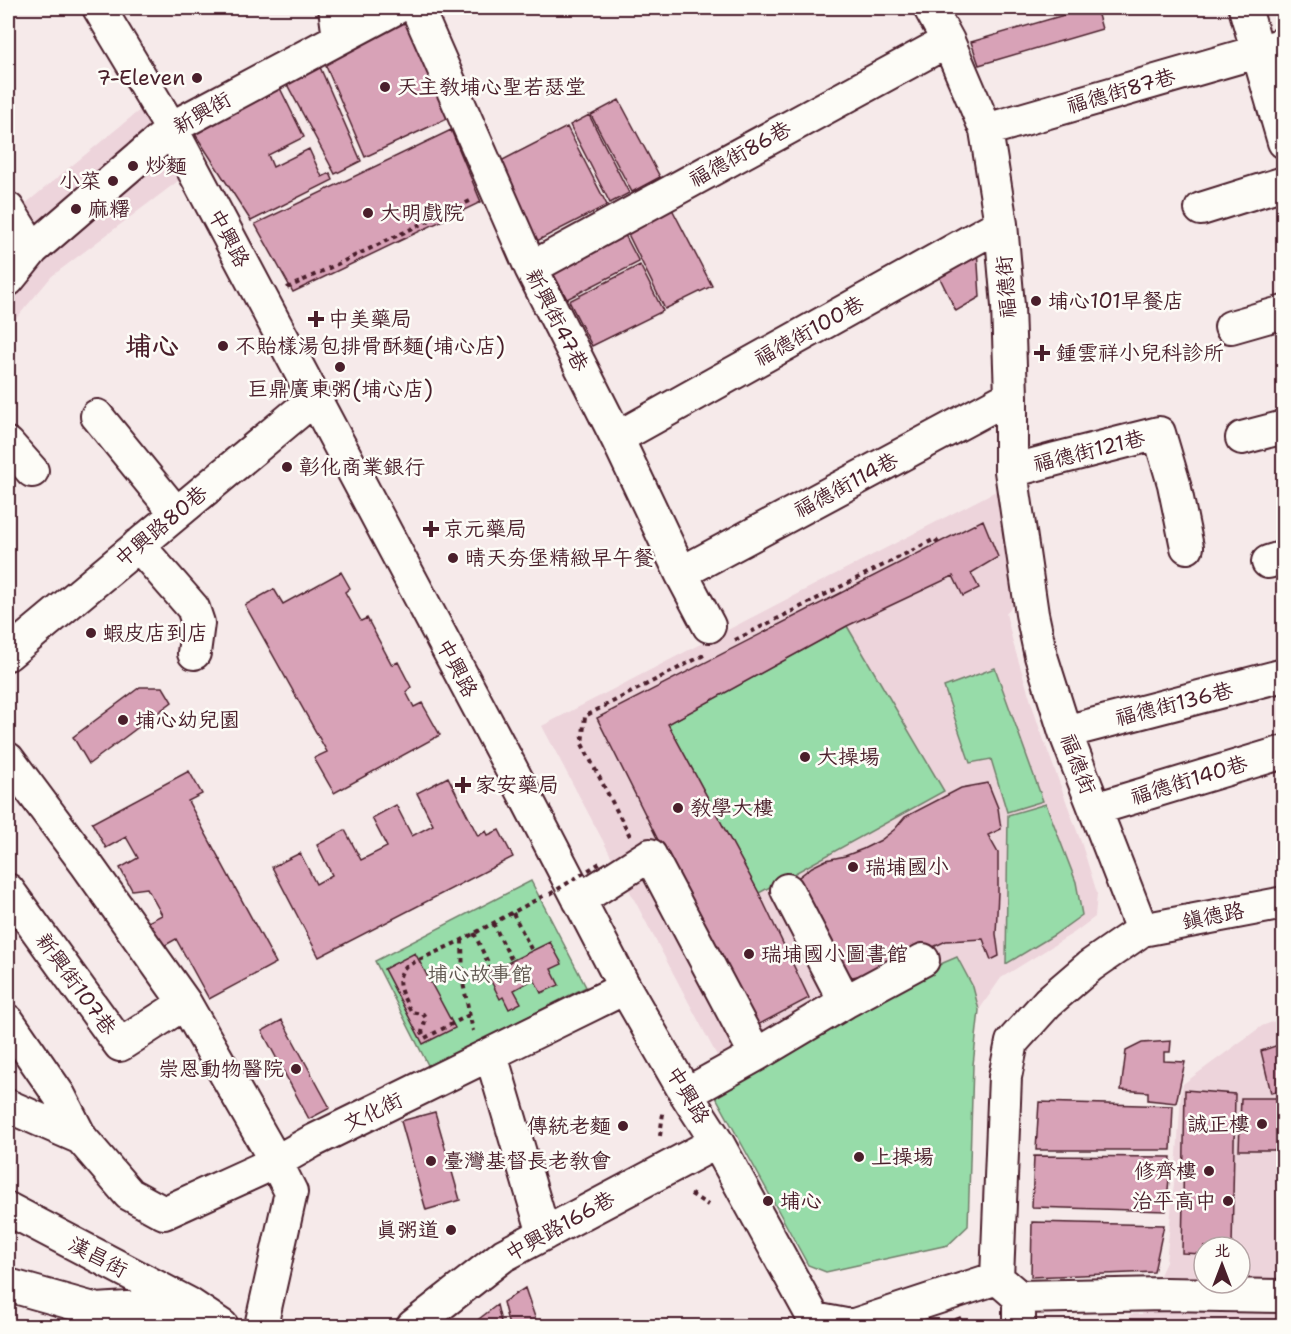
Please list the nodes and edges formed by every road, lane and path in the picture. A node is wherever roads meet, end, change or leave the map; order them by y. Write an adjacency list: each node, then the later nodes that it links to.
1 (99, 8): 10 (street, 中興路)
2 (335, 8): 7 (street)
3 (396, 8): 7 (street, 新興街)
4 (417, 8): 14 (street, 新興街47巷)
5 (930, 8): 8 (street, 福德街)
6 (1245, 8): 9 (street)
7 (339, 38): 10 (street, 新興街)
8 (948, 41): 11 (street, 福德街); 19 (street, 福德街86巷)
9 (1270, 47): 11 (street, 福德街87巷); 12 (street)
10 (171, 128): 18 (street, 新興街); 21 (street, 中興路)
11 (986, 130): 17 (street, 福德街)
12 (1284, 142)
13 (1284, 183): 15 (street)
14 (496, 189): 19 (street, 新興街47巷); 21 (path)
15 (1201, 208)
16 (8, 209): 18 (street)
17 (1001, 224): 24 (street, 福德街); 28 (street, 福德街100巷)
18 (33, 249): 20 (street, 新興街)
19 (531, 268): 28 (street, 新興街47巷)
20 (8, 280)
21 (262, 300): 25 (street, 中興路)
22 (1284, 312): 23 (street)
23 (1230, 327)
24 (1011, 396): 32 (street, 福德街); 37 (street, 福德街114巷)
25 (314, 399): 33 (street, 中興路80巷); 50 (street, 中興路)
26 (97, 416): 33 (street)
27 (1284, 427): 29 (street)
28 (617, 438): 37 (street, 新興街47巷)
29 (1242, 438)
30 (8, 444): 31 (street)
31 (32, 471)
32 (1011, 471): 36 (street, 福德街121巷); 42 (street, 福德街)
33 (177, 513): 35 (street, 中興路80巷)
34 (938, 543): 38 (path)
35 (138, 545): 39 (street); 40 (street, 中興路80巷)
36 (1187, 547)
37 (681, 573): 38 (street, 新興街47巷)
38 (717, 640): 46 (path)
39 (194, 653)
40 (8, 654)
41 (1284, 675): 42 (street, 福德街136巷)
42 (1065, 732): 45 (street, 福德街)
43 (1284, 752): 45 (street, 福德街140巷)
44 (8, 759): 63 (street)
45 (1095, 808): 54 (street, 福德街)
46 (642, 860): 50 (street); 67 (street)
47 (600, 863): 50 (path, bridge)
48 (8, 890): 63 (street, 新興街107巷)
49 (787, 890): 62 (street)
50 (558, 896): 52 (path); 61 (street, 中興路)
51 (1284, 903): 54 (street, 鎮德路)
52 (513, 913): 53 (path); 57 (path)
53 (493, 923): 55 (path); 59 (path)
54 (1142, 930): 79 (street)
55 (474, 933): 56 (path); 60 (path)
56 (462, 940): 64 (path); 64 (path)
57 (532, 951)
58 (923, 960): 62 (street)
59 (512, 961)
60 (492, 971)
61 (625, 988): 66 (street, 文化街); 68 (street, 中興路)
62 (845, 1002): 67 (street)
63 (184, 1003): 72 (street)
64 (469, 1015): 66 (path)
65 (8, 1021): 70 (street)
66 (483, 1047): 72 (street, 文化街); 76 (street)
67 (756, 1055): 68 (street)
68 (686, 1094): 71 (street, 中興路)
69 (8, 1106): 70 (street)
70 (81, 1138): 72 (street, 文化街)
71 (717, 1142): 76 (street, 中興路166巷); 81 (street, 中興路)
72 (276, 1162): 83 (street)
73 (691, 1194): 74 (path)
74 (708, 1205)
75 (8, 1209): 80 (street, 漢昌街)
76 (544, 1234): 84 (street, 中興路166巷)
77 (8, 1285): 80 (street)
78 (1284, 1296): 79 (street)
79 (1012, 1300): 81 (street)
80 (189, 1304): 82 (street, 漢昌街)
81 (816, 1323)
82 (222, 1326)
83 (261, 1326)
84 (413, 1326)

